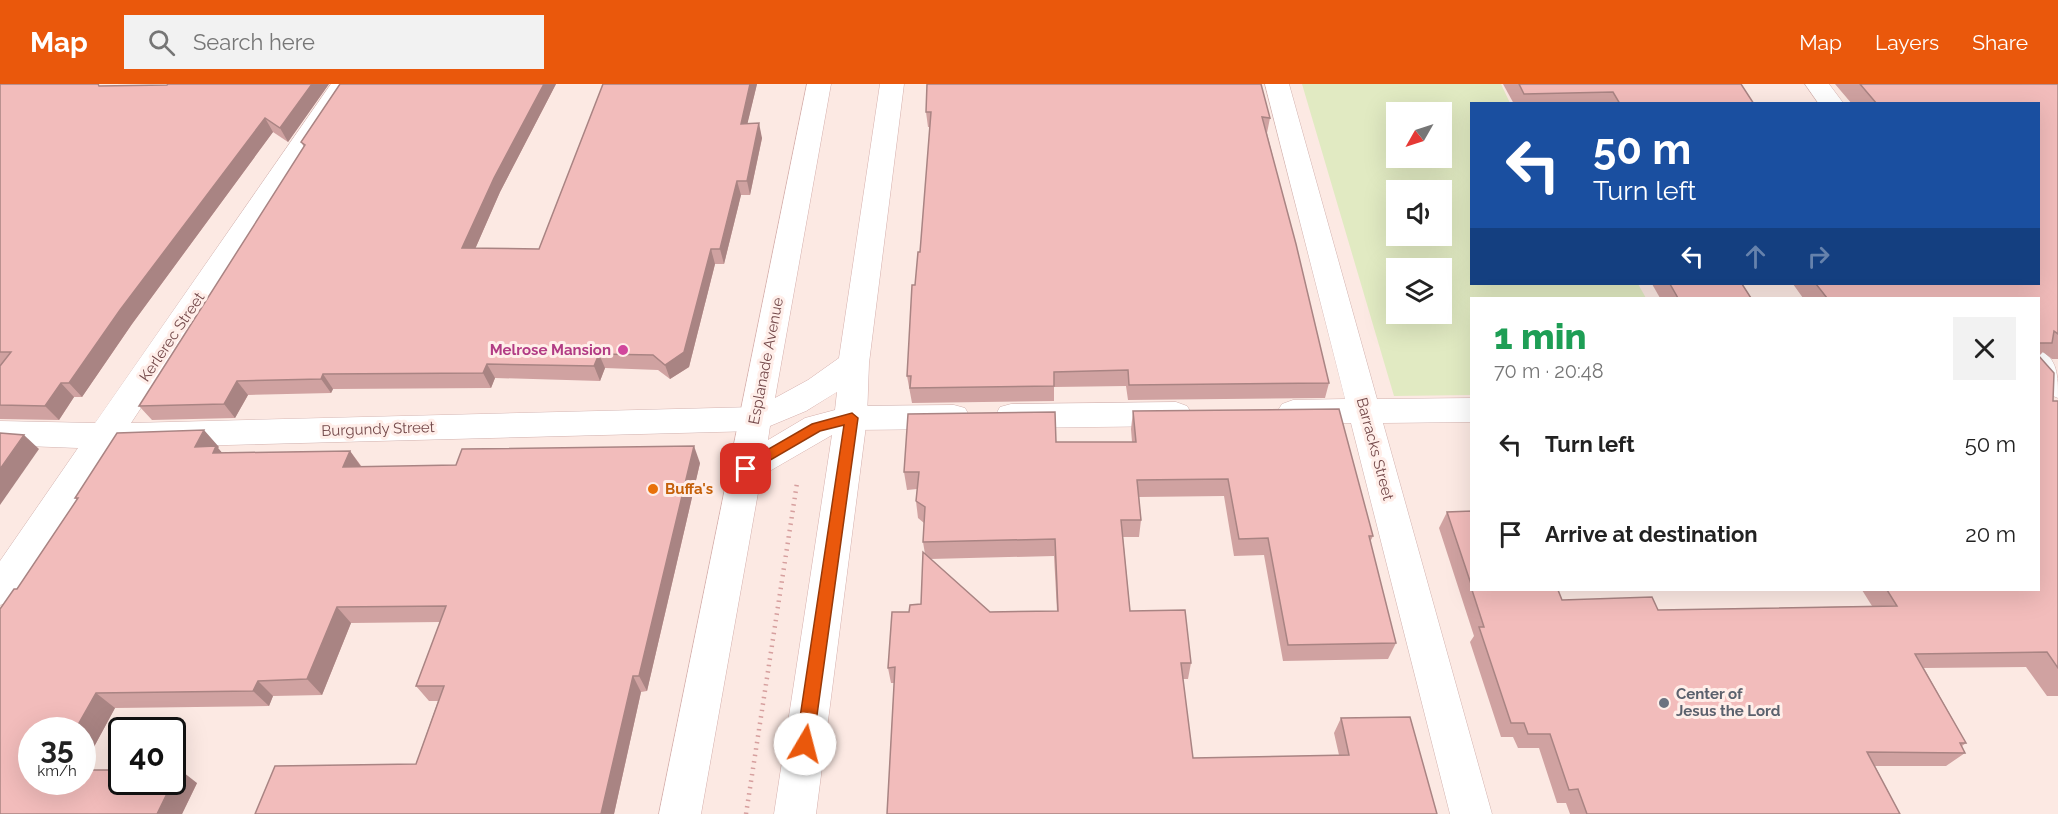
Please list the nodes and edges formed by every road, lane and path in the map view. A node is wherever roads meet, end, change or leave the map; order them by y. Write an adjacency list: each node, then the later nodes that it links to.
1 (343, 84): 19 (street, Kerlerec Street)
2 (819, 84): 17 (street, Esplanade Avenue)
3 (892, 84): 7 (street)
4 (1277, 84): 13 (street, Barracks Street)
5 (1817, 84): 6 (street)
6 (1830, 102)
7 (854, 363): 16 (street); 17 (street, Burgundy Street)
8 (2040, 364): 9 (street)
9 (2058, 386)
10 (2040, 404): 11 (street)
11 (2058, 404)
12 (1470, 410): 13 (street)
13 (1366, 411): 14 (street); 24 (street, Barracks Street)
14 (1258, 412)
15 (1210, 413): 16 (street)
16 (852, 418): 20 (street); 23 (street)
17 (755, 419): 19 (street, Burgundy Street); 20 (street, Esplanade Avenue)
18 (0, 433): 19 (street, Burgundy Street)
19 (105, 436): 21 (street, Kerlerec Street)
20 (746, 469): 22 (street, Esplanade Avenue)
21 (0, 591)
22 (680, 814)
23 (795, 814)
24 (1471, 814)

